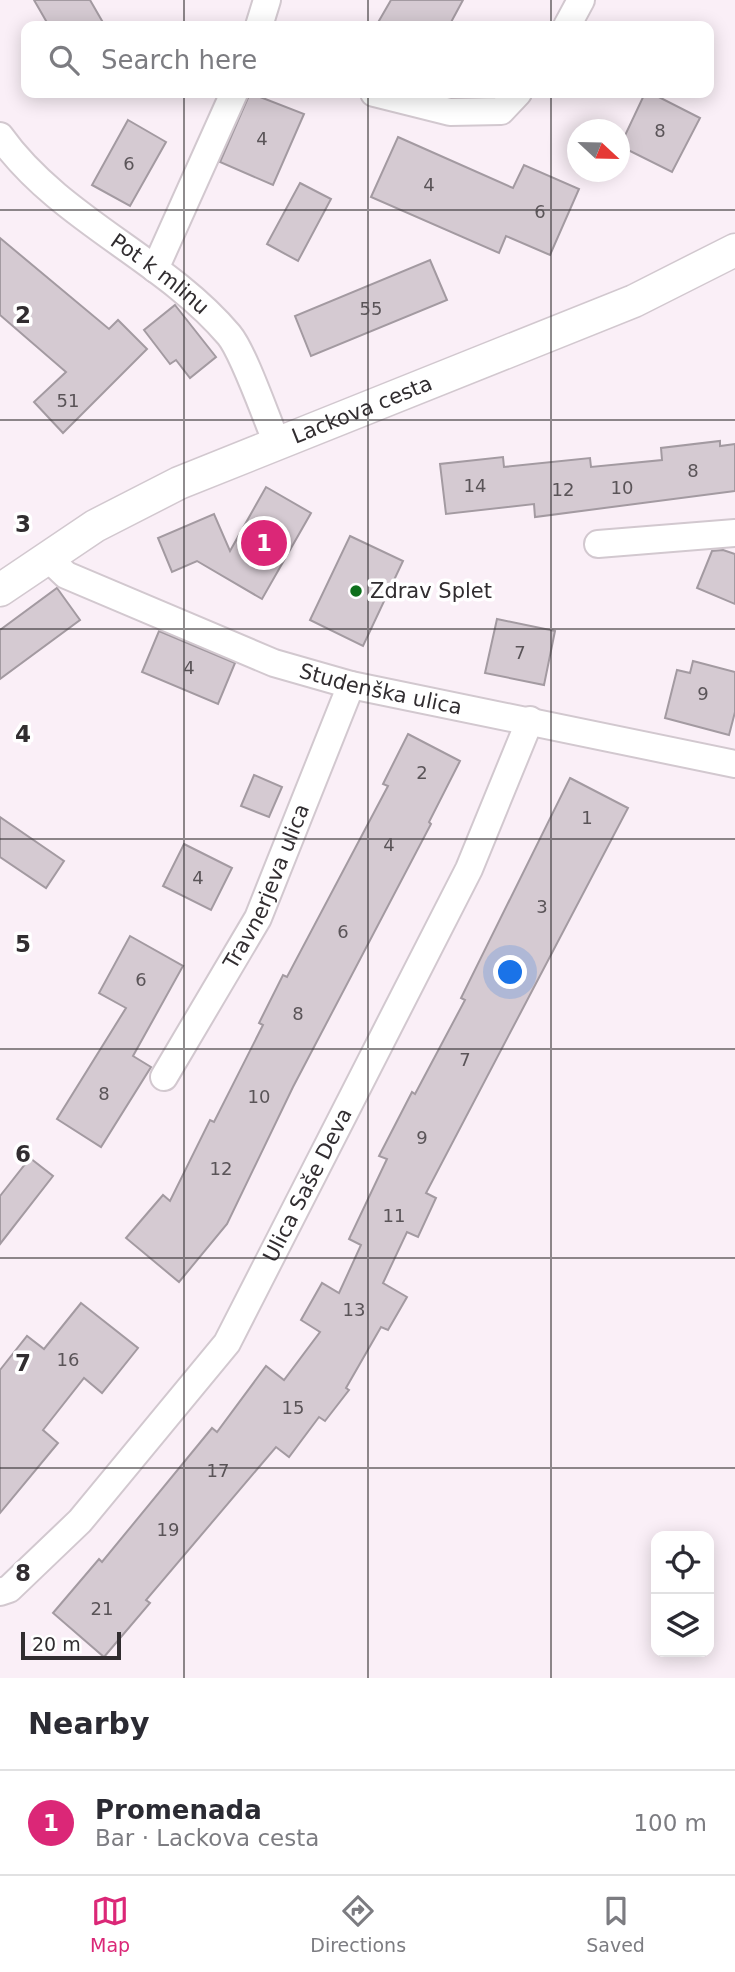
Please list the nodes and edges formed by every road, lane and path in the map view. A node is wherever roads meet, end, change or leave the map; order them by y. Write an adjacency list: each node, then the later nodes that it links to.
1 (267, 0): 3 (street)
2 (580, 0): 4 (street)
3 (261, 21)
4 (570, 21)
5 (232, 98): 10 (street)
6 (394, 98): 7 (street)
7 (513, 98)
8 (0, 136): 10 (street, Pot k mlinu)
9 (735, 250): 11 (street, Lackova cesta)
10 (155, 269): 11 (street, Pot k mlinu)
11 (277, 443): 14 (street, Lackova cesta)
12 (735, 533): 13 (street)
13 (598, 544)
14 (47, 557): 15 (street, Lackova cesta); 16 (street, Studenška ulica)
15 (4, 579)
16 (351, 685): 17 (street, Studenška ulica); 19 (street, Travnerjeva ulica)
17 (530, 720): 18 (street, Studenška ulica); 20 (street, Ulica Saše Deva)
18 (735, 764)
19 (164, 1077)
20 (0, 1592)

